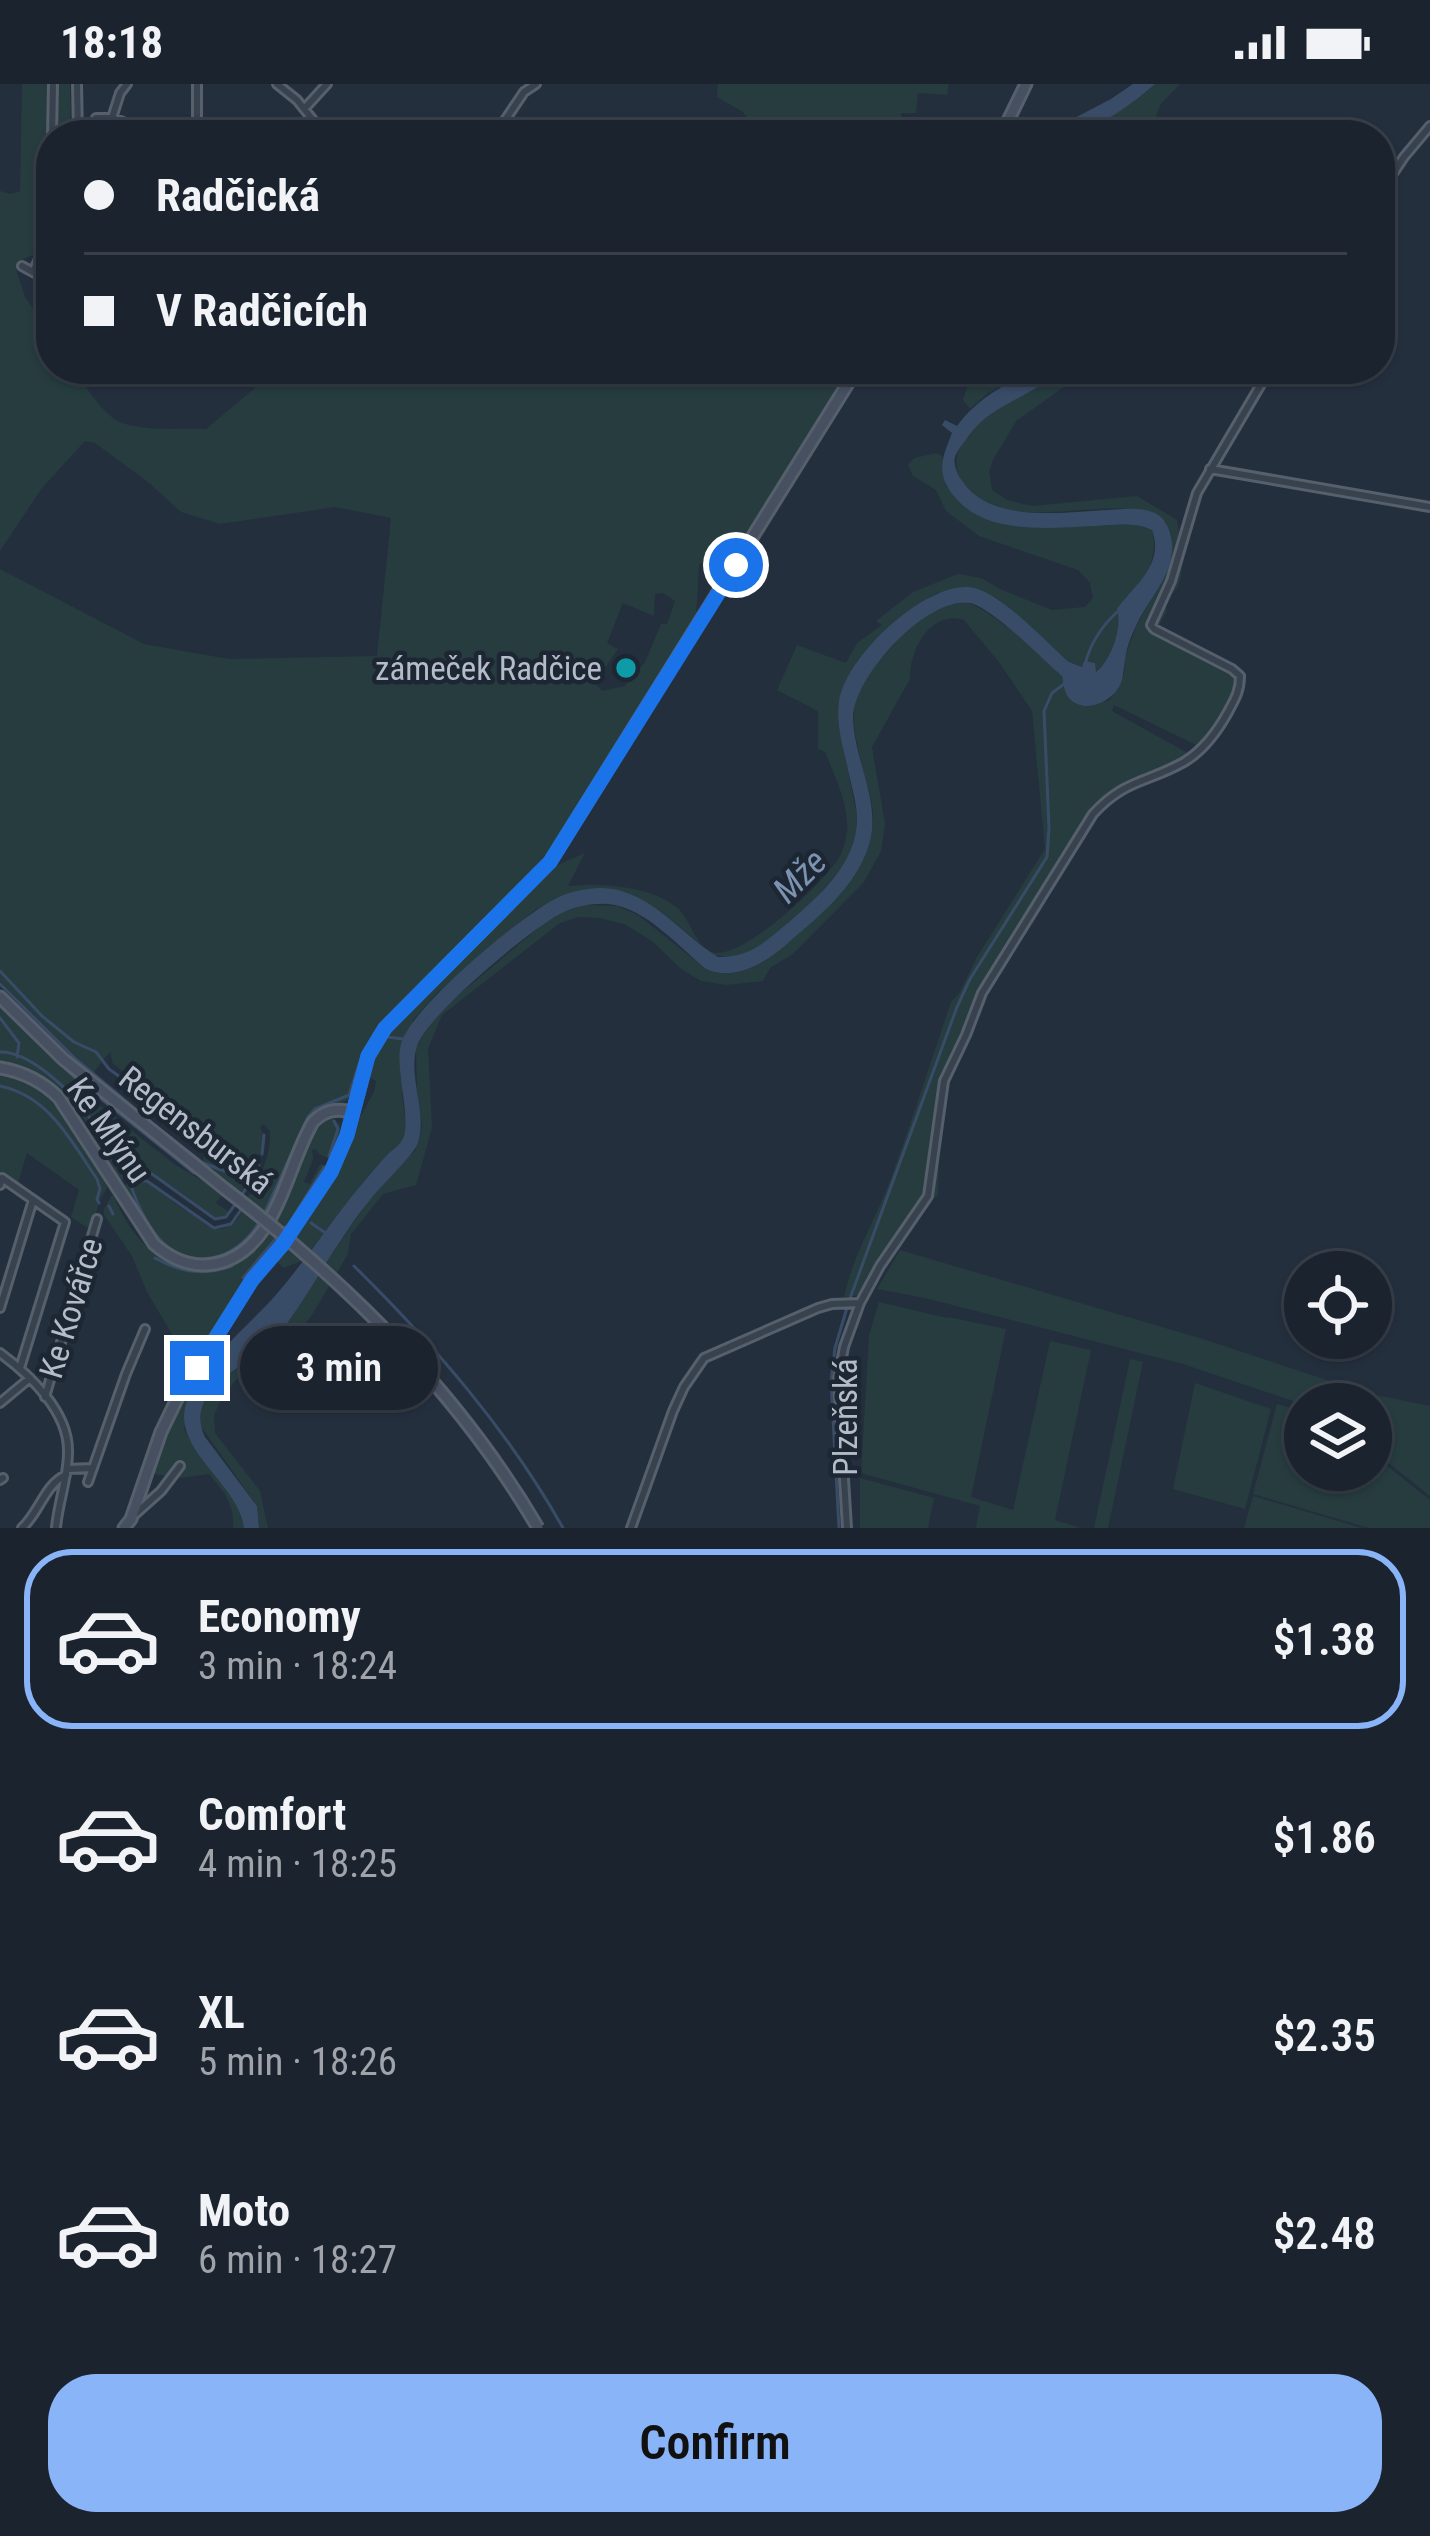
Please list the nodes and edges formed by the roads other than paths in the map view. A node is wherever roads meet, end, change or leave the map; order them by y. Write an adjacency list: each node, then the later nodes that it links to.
1 (53, 84): 14 (street)
2 (77, 84): 15 (street)
3 (127, 84): 13 (street)
4 (197, 84): 17 (street)
5 (277, 84): 11 (street)
6 (327, 84): 11 (street)
7 (517, 84): 10 (street)
8 (536, 84): 10 (street)
9 (1026, 84): 20 (street)
10 (524, 92): 19 (street)
11 (305, 108): 18 (street)
12 (96, 118): 13 (street)
13 (112, 118): 16 (street)
14 (52, 120)
15 (78, 120)
16 (118, 120)
17 (197, 120)
18 (314, 120)
19 (506, 120)
20 (1008, 120)
21 (1430, 126): 22 (street)
22 (1395, 173)
23 (22, 266): 25 (street)
24 (36, 267): 25 (street)
25 (34, 272)
26 (848, 384): 32 (street)
27 (1261, 384): 28 (street)
28 (1210, 469): 29 (street); 36 (street, Plzeňská)
29 (1430, 507)
30 (0, 997): 51 (street, Regensburská, bridge)
31 (0, 1068): 32 (street, Ke Mlýnu)
32 (352, 1112): 48 (street)
33 (1, 1182): 34 (street)
34 (33, 1200): 37 (street); 40 (street)
35 (98, 1220): 42 (street, Ke Kovářce)
36 (857, 1303): 52 (street); 53 (street, Plzeňská)
37 (0, 1308)
38 (145, 1329): 45 (street)
39 (0, 1353): 40 (street)
40 (20, 1368): 41 (street)
41 (30, 1378): 42 (street); 43 (street)
42 (45, 1397): 46 (street)
43 (0, 1402)
44 (180, 1466): 48 (street)
45 (93, 1468): 46 (street); 47 (street)
46 (66, 1472): 49 (street); 50 (street)
47 (88, 1482)
48 (128, 1523)
49 (22, 1528)
50 (56, 1528)
51 (538, 1528)
52 (631, 1528)
53 (847, 1528)

